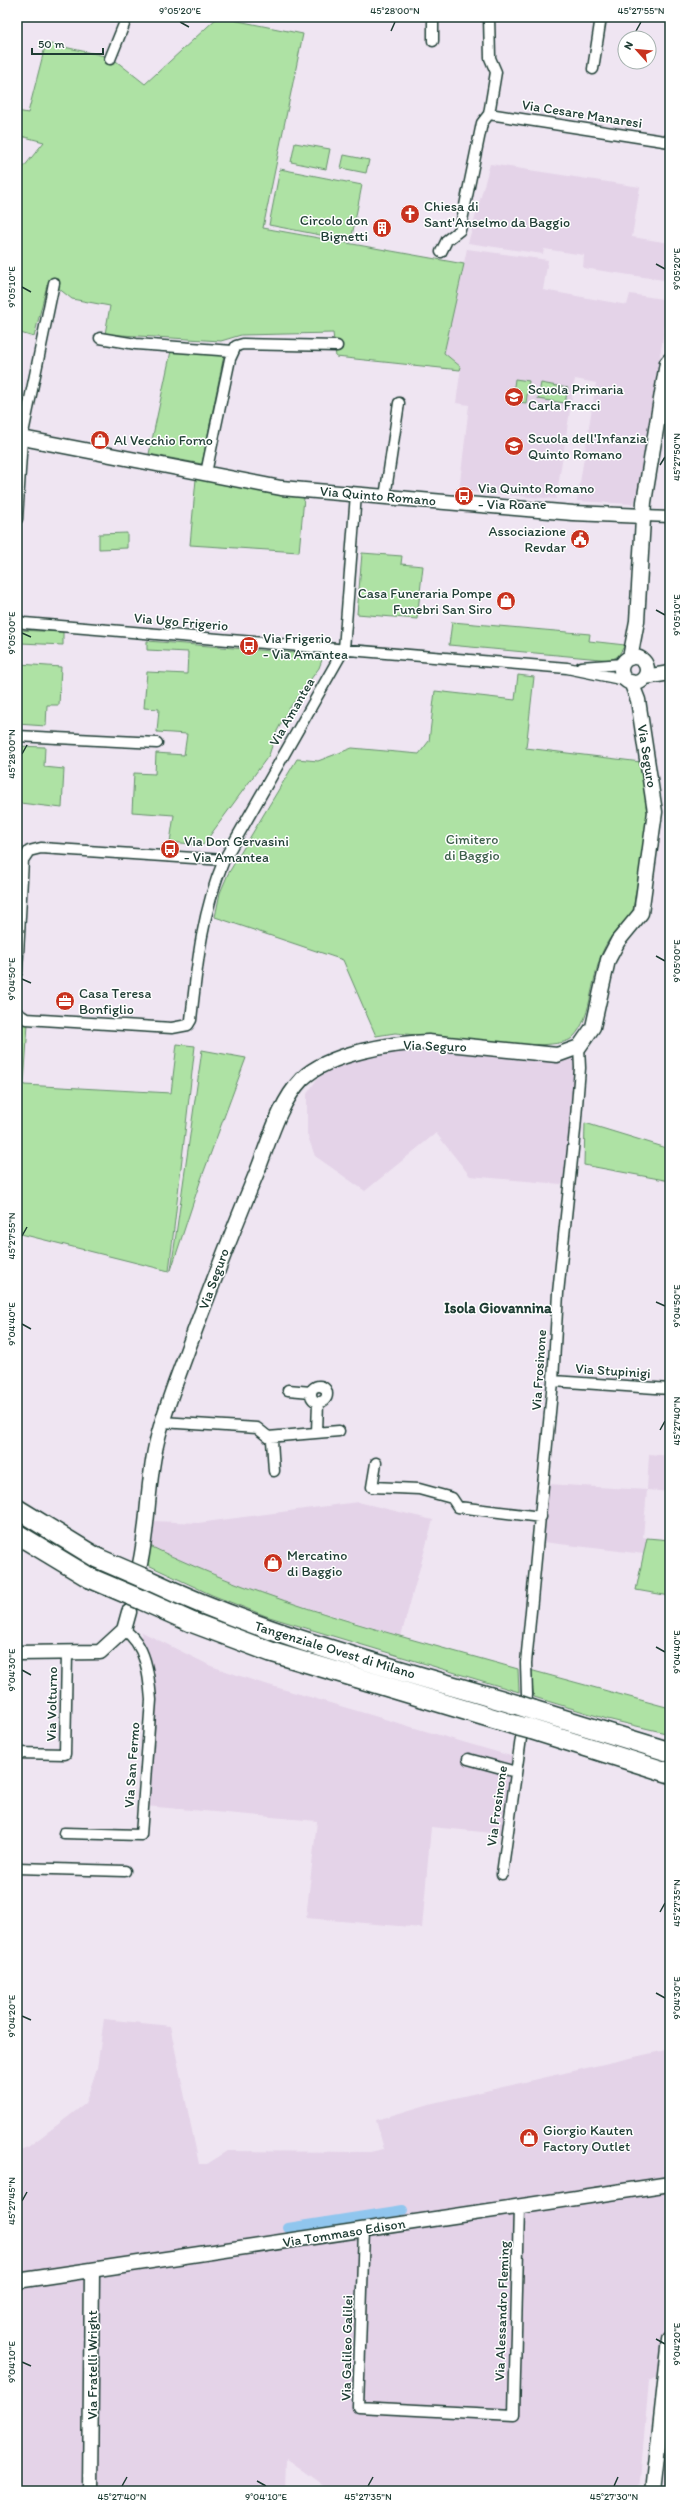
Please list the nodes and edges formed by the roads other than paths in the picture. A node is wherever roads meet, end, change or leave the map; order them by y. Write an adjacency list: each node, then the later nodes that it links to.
1 (127, 17): 6 (street)
2 (433, 17): 5 (street)
3 (489, 17): 8 (street)
4 (601, 17): 7 (street)
5 (433, 41)
6 (110, 59)
7 (593, 69)
8 (490, 114): 9 (street, Via Cesare Manaresi); 10 (street)
9 (670, 142)
10 (441, 252)
11 (54, 283): 18 (street)
12 (100, 338): 14 (street)
13 (337, 346): 14 (street)
14 (233, 351): 19 (street)
15 (670, 360): 17 (street)
16 (399, 403): 21 (street)
17 (667, 405): 22 (street)
18 (20, 438): 19 (street, Via Quinto Romano); 23 (street)
19 (206, 473): 20 (street, Via Quinto Romano)
20 (356, 494): 21 (street, Via Quinto Romano); 26 (street, Via Amantea)
21 (385, 497): 22 (street, Via Quinto Romano)
22 (644, 516): 24 (street, Via Quinto Romano); 29 (street)
23 (17, 518)
24 (670, 518)
25 (17, 620): 26 (street, Via Ugo Frigerio)
26 (344, 649): 28 (street, Via Ugo Frigerio); 33 (street, Via Amantea)
27 (670, 667): 29 (street)
28 (567, 668): 29 (street); 29 (street)
29 (635, 670): 30 (street); 36 (street, Via Seguro)
30 (670, 673)
31 (17, 736): 32 (street)
32 (158, 743)
33 (224, 860): 34 (street); 35 (street, Via Amantea)
34 (17, 972)
35 (17, 1013)
36 (579, 1047): 37 (street, Via Frosinone); 42 (street, Via Seguro)
37 (553, 1381): 38 (street, Via Stupinigi); 49 (street, Via Frosinone)
38 (670, 1389)
39 (288, 1390): 40 (street)
40 (311, 1392): 41 (street); 41 (street)
41 (318, 1402): 44 (street)
42 (162, 1422): 45 (street); 51 (street, Via Seguro)
43 (339, 1431): 44 (street)
44 (317, 1432): 45 (street)
45 (268, 1437): 47 (street)
46 (376, 1463): 49 (street)
47 (274, 1471)
48 (17, 1509): 51 (highway, Tangenziale Ovest di Milano, bridge)
49 (540, 1517): 56 (street, Via Frosinone)
50 (17, 1534): 52 (highway, Tangenziale Ovest di Milano, bridge)
51 (144, 1572): 56 (highway, Tangenziale Ovest di Milano)
52 (136, 1606): 53 (street); 58 (highway, Tangenziale Ovest di Milano)
53 (124, 1630): 55 (street); 67 (street, Via San Fermo)
54 (17, 1653): 55 (street)
55 (68, 1654): 62 (street, Via Volturno)
56 (526, 1703): 57 (highway, Tangenziale Ovest di Milano); 58 (street, Via Frosinone)
57 (595, 1730): 59 (highway); 61 (highway, Tangenziale Ovest di Milano)
58 (522, 1731): 60 (highway, Tangenziale Ovest di Milano); 64 (street, Via Frosinone)
59 (670, 1741)
60 (591, 1750): 65 (highway, Tangenziale Ovest di Milano); 66 (highway)
61 (670, 1752)
62 (17, 1753)
63 (468, 1759): 64 (street)
64 (516, 1772): 70 (street, Via Frosinone)
65 (670, 1773)
66 (670, 1785)
67 (64, 1833)
68 (17, 1868): 69 (street)
69 (125, 1871)
70 (502, 1874)
71 (670, 2184): 72 (street, Via Tommaso Edison)
72 (519, 2207): 73 (street, Via Tommaso Edison); 77 (street, Via Alessandro Fleming)
73 (364, 2230): 74 (street, Via Tommaso Edison); 77 (street, Via Galileo Galilei)
74 (92, 2271): 75 (street, Via Tommaso Edison); 78 (street, Via Fratelli Wright)
75 (17, 2282)
76 (670, 2339): 79 (street)
77 (514, 2415)
78 (90, 2491)
79 (654, 2491)

